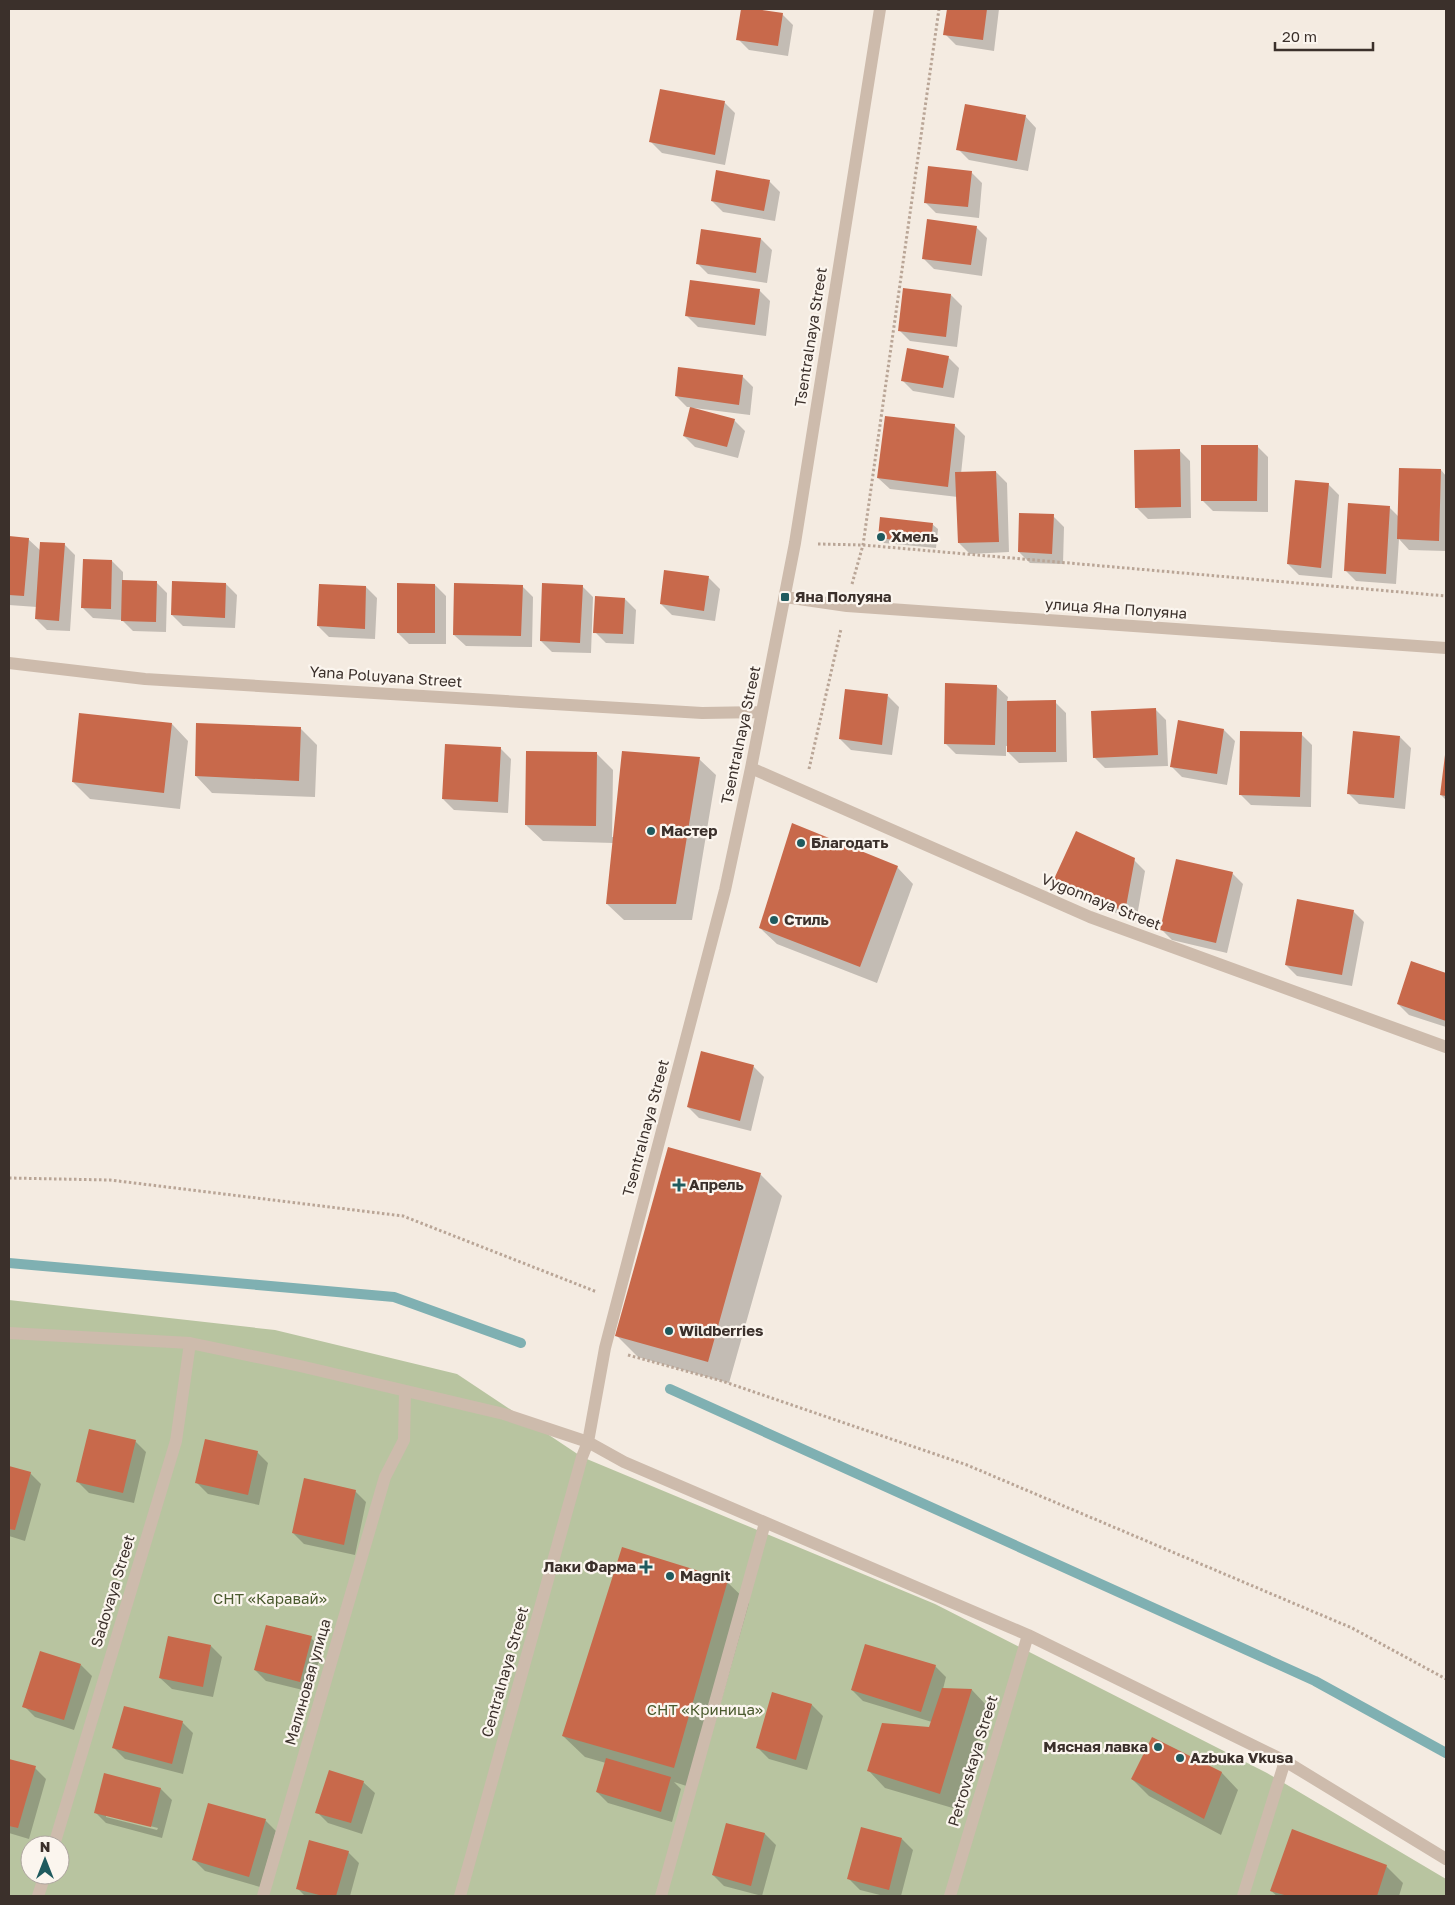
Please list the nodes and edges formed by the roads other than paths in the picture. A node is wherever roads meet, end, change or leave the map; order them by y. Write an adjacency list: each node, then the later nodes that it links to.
1 (880, 9): 2 (street, Tsentralnaya Street)
2 (785, 597): 3 (street, улица Яна Полуяна); 5 (street, Tsentralnaya Street)
3 (1446, 648)
4 (9, 663): 5 (street, Yana Poluyana Street)
5 (762, 712): 6 (street, Tsentralnaya Street)
6 (751, 768): 7 (street, Vygonnaya Street); 11 (street, Tsentralnaya Street)
7 (1446, 1047)
8 (9, 1333): 9 (street)
9 (190, 1343): 10 (street); 15 (street, Sadovaya Street)
10 (405, 1392): 11 (street); 17 (street, Малиновая улица)
11 (588, 1442): 12 (street); 18 (street, Centralnaya Street)
12 (765, 1523): 13 (street); 19 (street)
13 (1028, 1635): 14 (street); 20 (street, Petrovskaya Street)
14 (1285, 1761): 16 (street); 21 (street)
15 (57, 1835)
16 (1446, 1859)
17 (263, 1896)
18 (460, 1896)
19 (661, 1896)
20 (950, 1896)
21 (1243, 1896)

